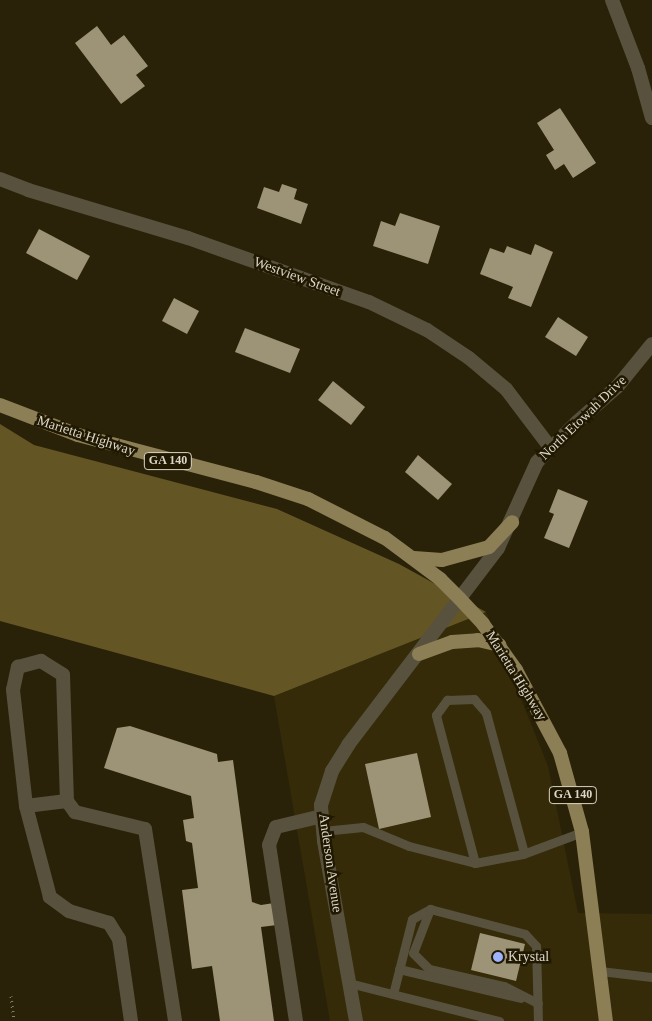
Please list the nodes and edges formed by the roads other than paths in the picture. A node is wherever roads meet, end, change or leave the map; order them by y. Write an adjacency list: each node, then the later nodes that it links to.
1 (612, 0): 2 (street)
2 (652, 118)
3 (0, 179): 6 (street, Westview Street)
4 (652, 344): 6 (street, North Etowah Drive)
5 (0, 405): 8 (main road, Marietta Highway / GA 140)
6 (550, 447): 7 (street, North Etowah Drive)
7 (512, 522): 8 (main road); 9 (street, North Etowah Drive)
8 (414, 558): 9 (main road, Marietta Highway / GA 140)
9 (460, 599): 10 (main road, Marietta Highway / GA 140); 11 (street, Anderson Avenue)
10 (499, 645): 11 (main road); 16 (main road, Marietta Highway / GA 140)
11 (419, 654): 14 (street, Anderson Avenue)
12 (67, 801): 13 (street); 13 (street); 28 (street)
13 (26, 806): 27 (street)
14 (322, 816): 15 (street, Anderson Avenue); 29 (street)
15 (323, 831): 18 (lane); 23 (street, Anderson Avenue)
16 (582, 832): 17 (lane); 21 (main road, Marietta Highway / GA 140)
17 (524, 853): 18 (lane); 18 (lane)
18 (475, 863)
19 (430, 909): 20 (lane); 25 (lane); 25 (lane)
20 (399, 969): 24 (lane); 25 (lane)
21 (600, 971): 22 (lane); 34 (main road, Marietta Highway / GA 140)
22 (652, 977)
23 (349, 982): 24 (lane); 30 (street, Anderson Avenue)
24 (393, 994): 26 (lane)
25 (538, 1003): 33 (lane)
26 (459, 1011): 31 (lane); 32 (lane)
27 (131, 1021)
28 (175, 1021)
29 (296, 1021)
30 (356, 1021)
31 (456, 1021)
32 (499, 1021)
33 (538, 1021)
34 (606, 1021)

